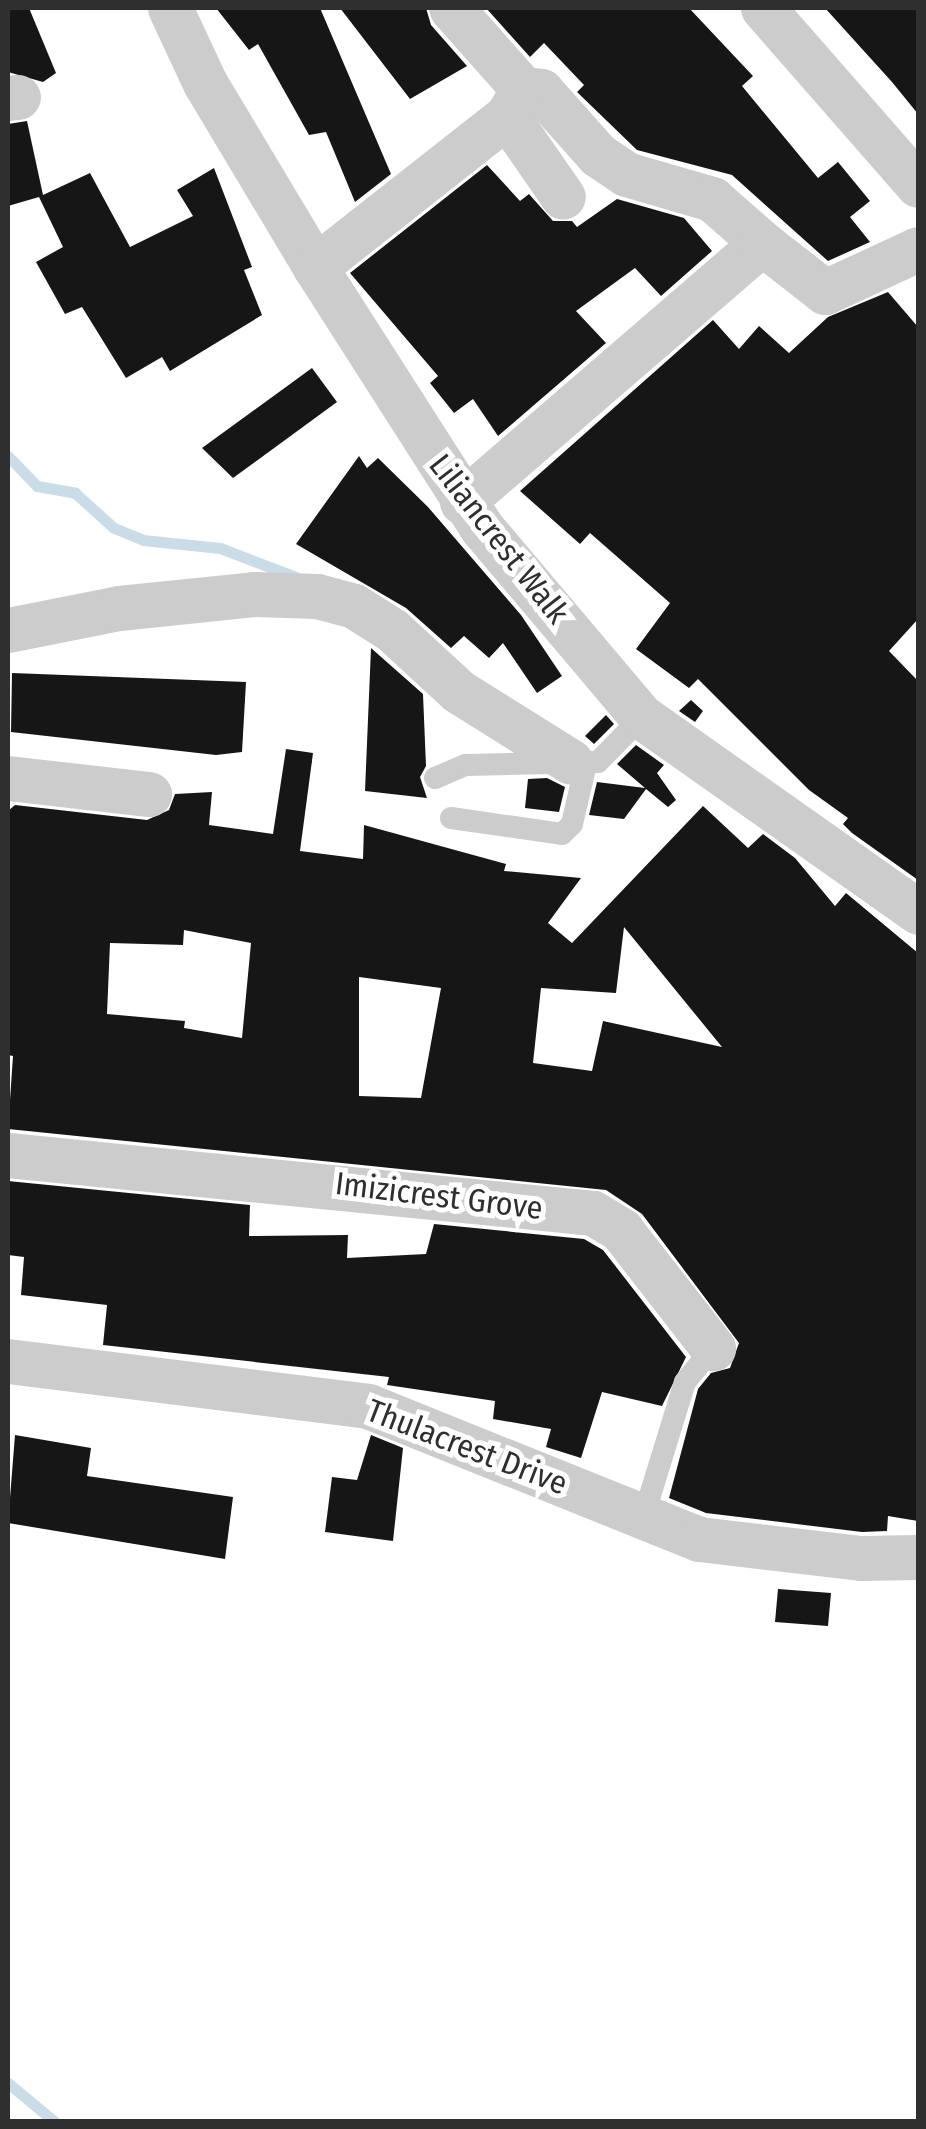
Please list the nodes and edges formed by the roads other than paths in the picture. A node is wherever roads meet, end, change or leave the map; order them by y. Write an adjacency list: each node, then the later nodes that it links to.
1 (170, 8): 9 (street, Liliancrest Walk)
2 (450, 8): 4 (street)
3 (763, 8): 5 (street)
4 (515, 103): 6 (street); 7 (street); 9 (street)
5 (918, 185)
6 (563, 197)
7 (762, 242): 8 (street); 10 (street)
8 (918, 248)
9 (315, 267): 10 (street, Liliancrest Walk)
10 (462, 502): 12 (street, Liliancrest Walk)
11 (8, 630): 13 (street)
12 (642, 717): 13 (lane); 18 (street, Liliancrest Walk)
13 (578, 763): 15 (lane); 17 (lane)
14 (8, 778): 16 (street)
15 (435, 778)
16 (149, 794)
17 (451, 818)
18 (918, 912)
19 (8, 1154): 20 (street, Imizicrest Grove)
20 (713, 1348): 22 (lane)
21 (8, 1361): 22 (street, Thulacrest Drive)
22 (644, 1515): 23 (street, Thulacrest Drive)
23 (918, 1557)

